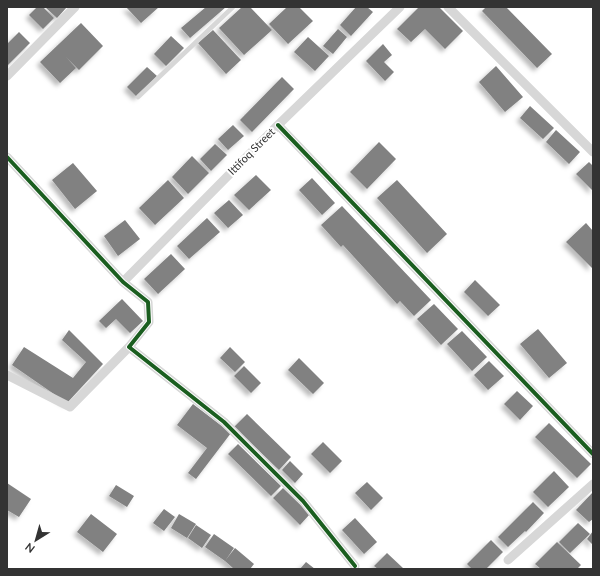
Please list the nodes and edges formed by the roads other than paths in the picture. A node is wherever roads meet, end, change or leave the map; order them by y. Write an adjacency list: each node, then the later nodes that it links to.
1 (75, 7): 5 (street)
2 (234, 7): 6 (lane)
3 (400, 7): 7 (street, Ittifoq Street)
4 (448, 7): 8 (street)
5 (7, 76)
6 (138, 97)
7 (278, 125): 10 (street, Ittifoq Street); 13 (street)
8 (593, 152)
9 (7, 157): 10 (street)
10 (123, 282): 11 (street)
11 (129, 347): 12 (street); 16 (street)
12 (7, 375)
13 (593, 454)
14 (593, 484): 15 (street)
15 (508, 560)
16 (355, 568)

